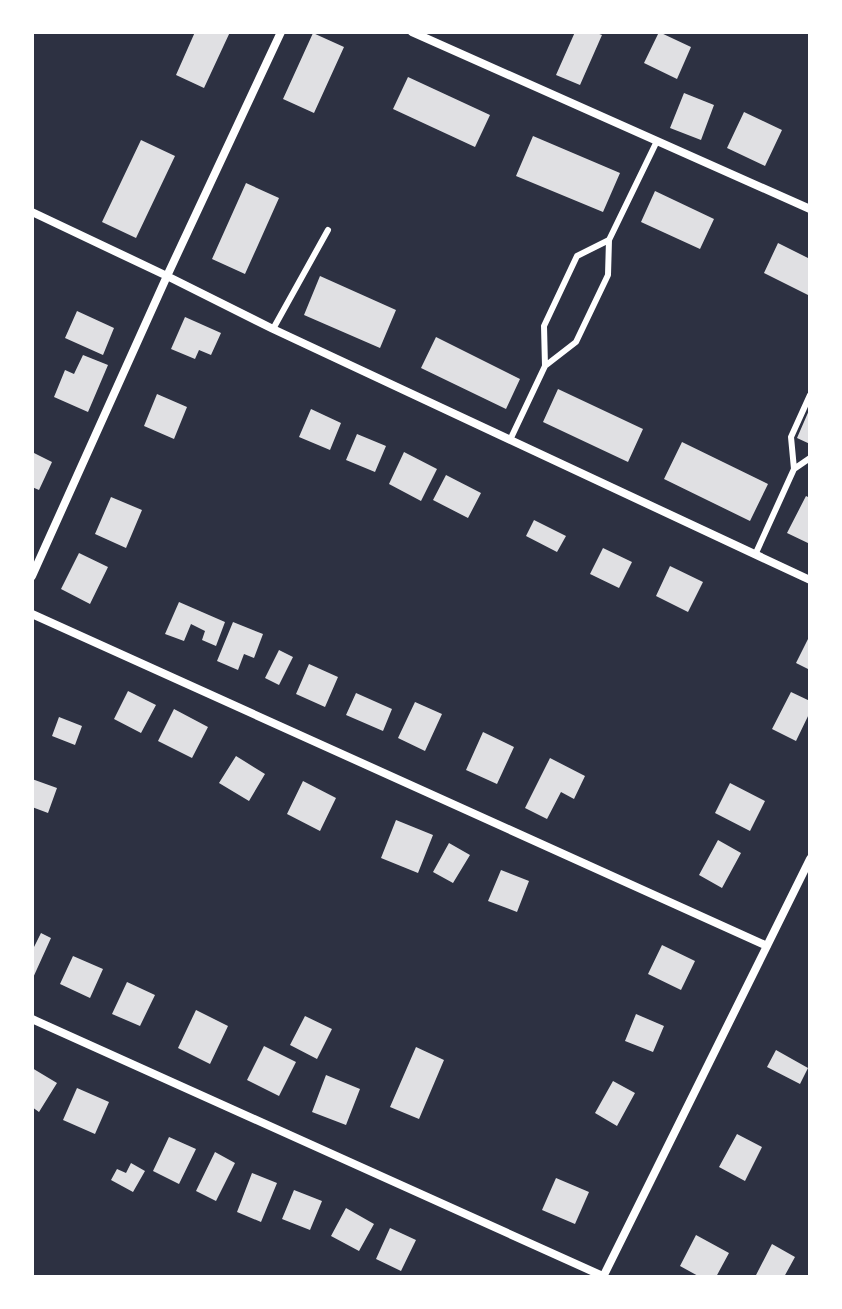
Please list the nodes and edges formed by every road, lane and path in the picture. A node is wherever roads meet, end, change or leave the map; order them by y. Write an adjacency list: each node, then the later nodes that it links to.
1 (281, 32): 8 (street)
2 (412, 32): 3 (street)
3 (657, 141): 4 (street); 7 (lane)
4 (810, 209)
5 (32, 212): 8 (street)
6 (328, 230): 9 (lane)
7 (609, 240): 10 (lane); 10 (lane)
8 (167, 276): 9 (street); 16 (street)
9 (273, 329): 12 (street)
10 (545, 366): 12 (lane)
11 (810, 395): 14 (lane)
12 (510, 440): 15 (street)
13 (810, 458): 14 (lane)
14 (794, 469): 15 (lane)
15 (755, 555): 17 (street)
16 (32, 576)
17 (810, 580)
18 (32, 614): 20 (street)
19 (810, 859): 20 (street)
20 (767, 946): 22 (street)
21 (32, 1019): 22 (street)
22 (604, 1277)

